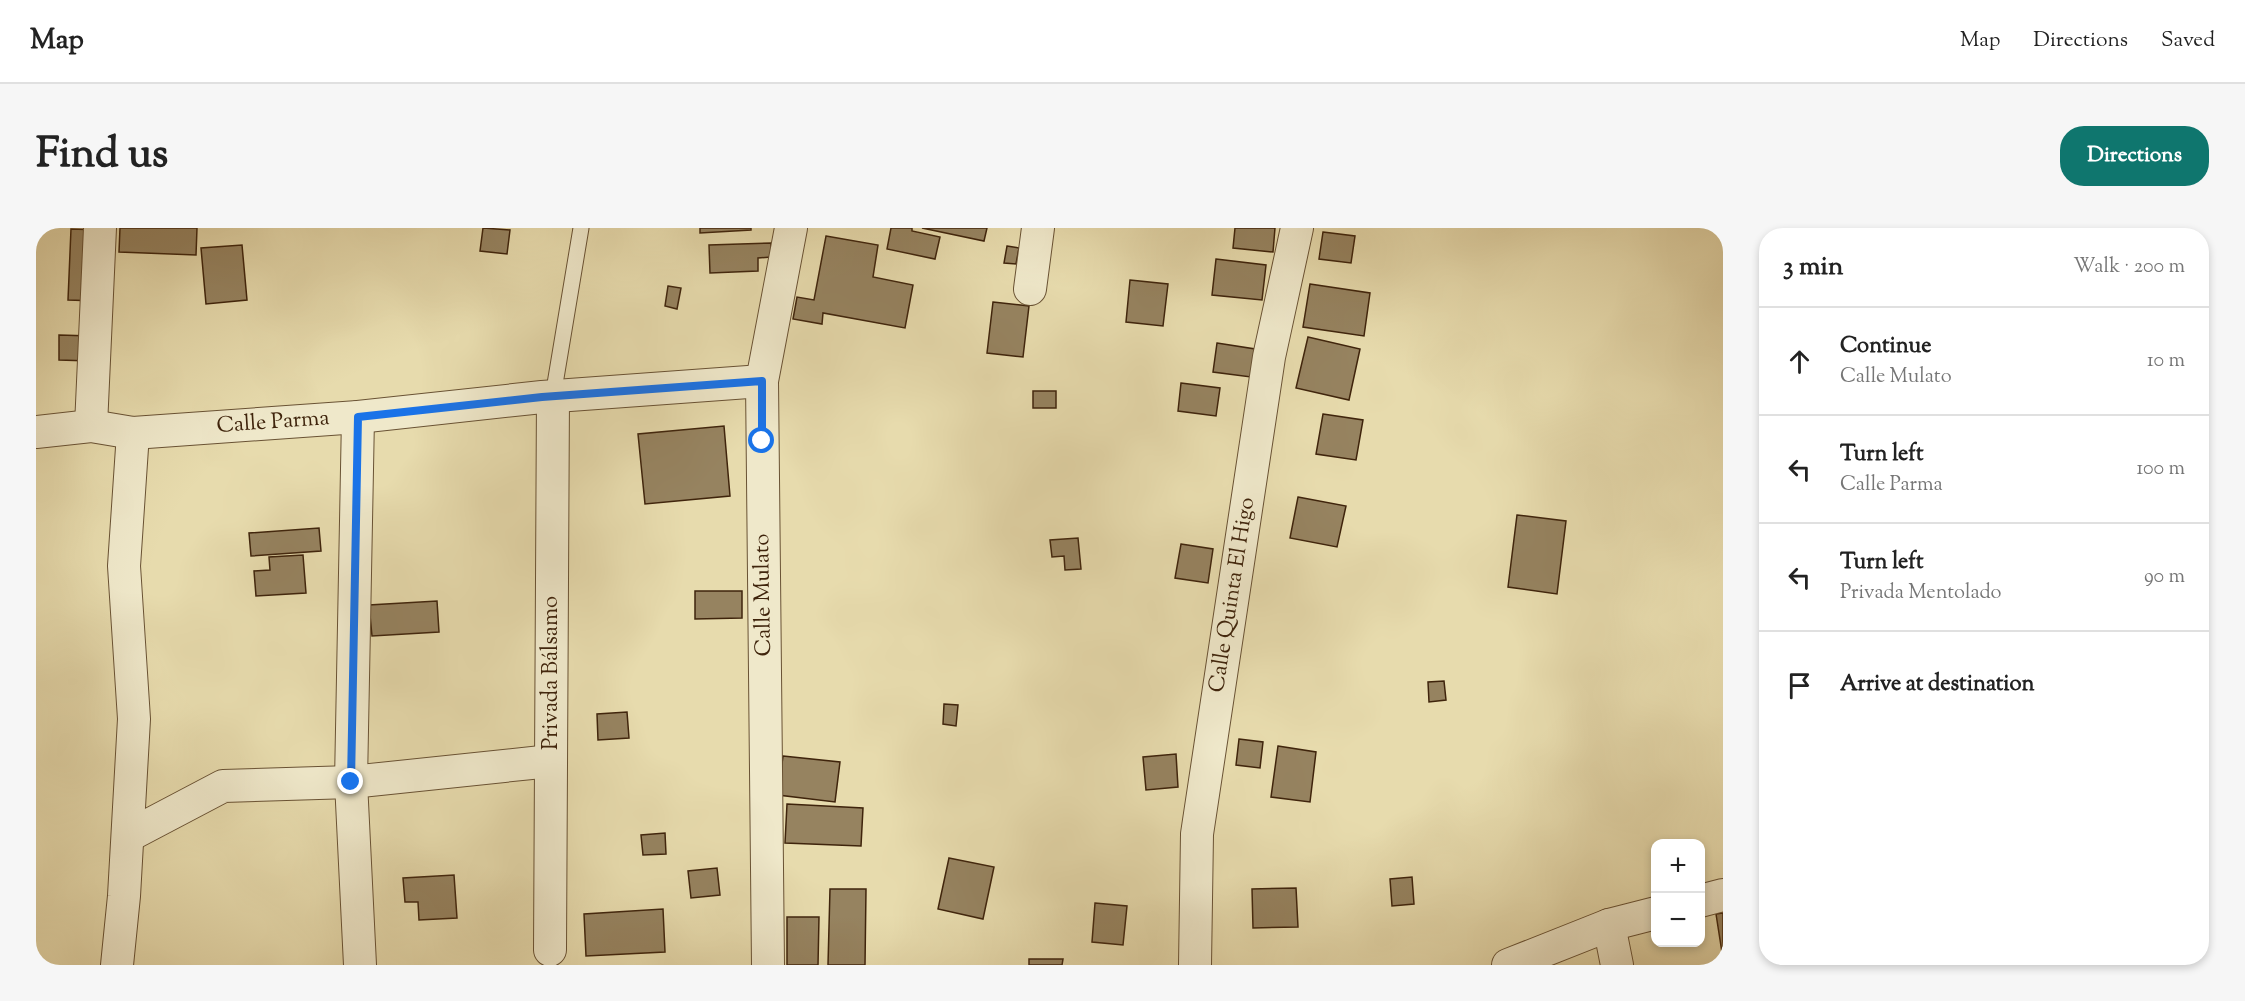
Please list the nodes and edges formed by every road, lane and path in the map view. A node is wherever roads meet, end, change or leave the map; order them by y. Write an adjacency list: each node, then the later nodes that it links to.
1 (100, 228): 10 (street)
2 (580, 228): 8 (lane)
3 (791, 228): 7 (street, Calle Mulato)
4 (1038, 228): 6 (street)
5 (1297, 228): 24 (street, Calle Quinta El Higo)
6 (1030, 289)
7 (762, 381): 8 (street, Calle Parma); 23 (street, Calle Mulato)
8 (553, 396): 9 (street, Calle Parma); 13 (street, Privada Bálsamo)
9 (358, 417): 12 (street, Calle Parma); 14 (street)
10 (91, 426): 11 (street, Calle Parma); 12 (street, Calle Parma)
11 (36, 432)
12 (133, 433): 15 (street)
13 (551, 761): 14 (street); 20 (street, Privada Bálsamo)
14 (351, 782): 15 (street); 22 (street)
15 (128, 837): 21 (street)
16 (1723, 895): 17 (street)
17 (1705, 900)
18 (1651, 914): 19 (street)
19 (1609, 926): 25 (street); 26 (street)
20 (550, 950)
21 (117, 965)
22 (360, 965)
23 (768, 965)
24 (1195, 965)
25 (1508, 965)
26 (1617, 965)

